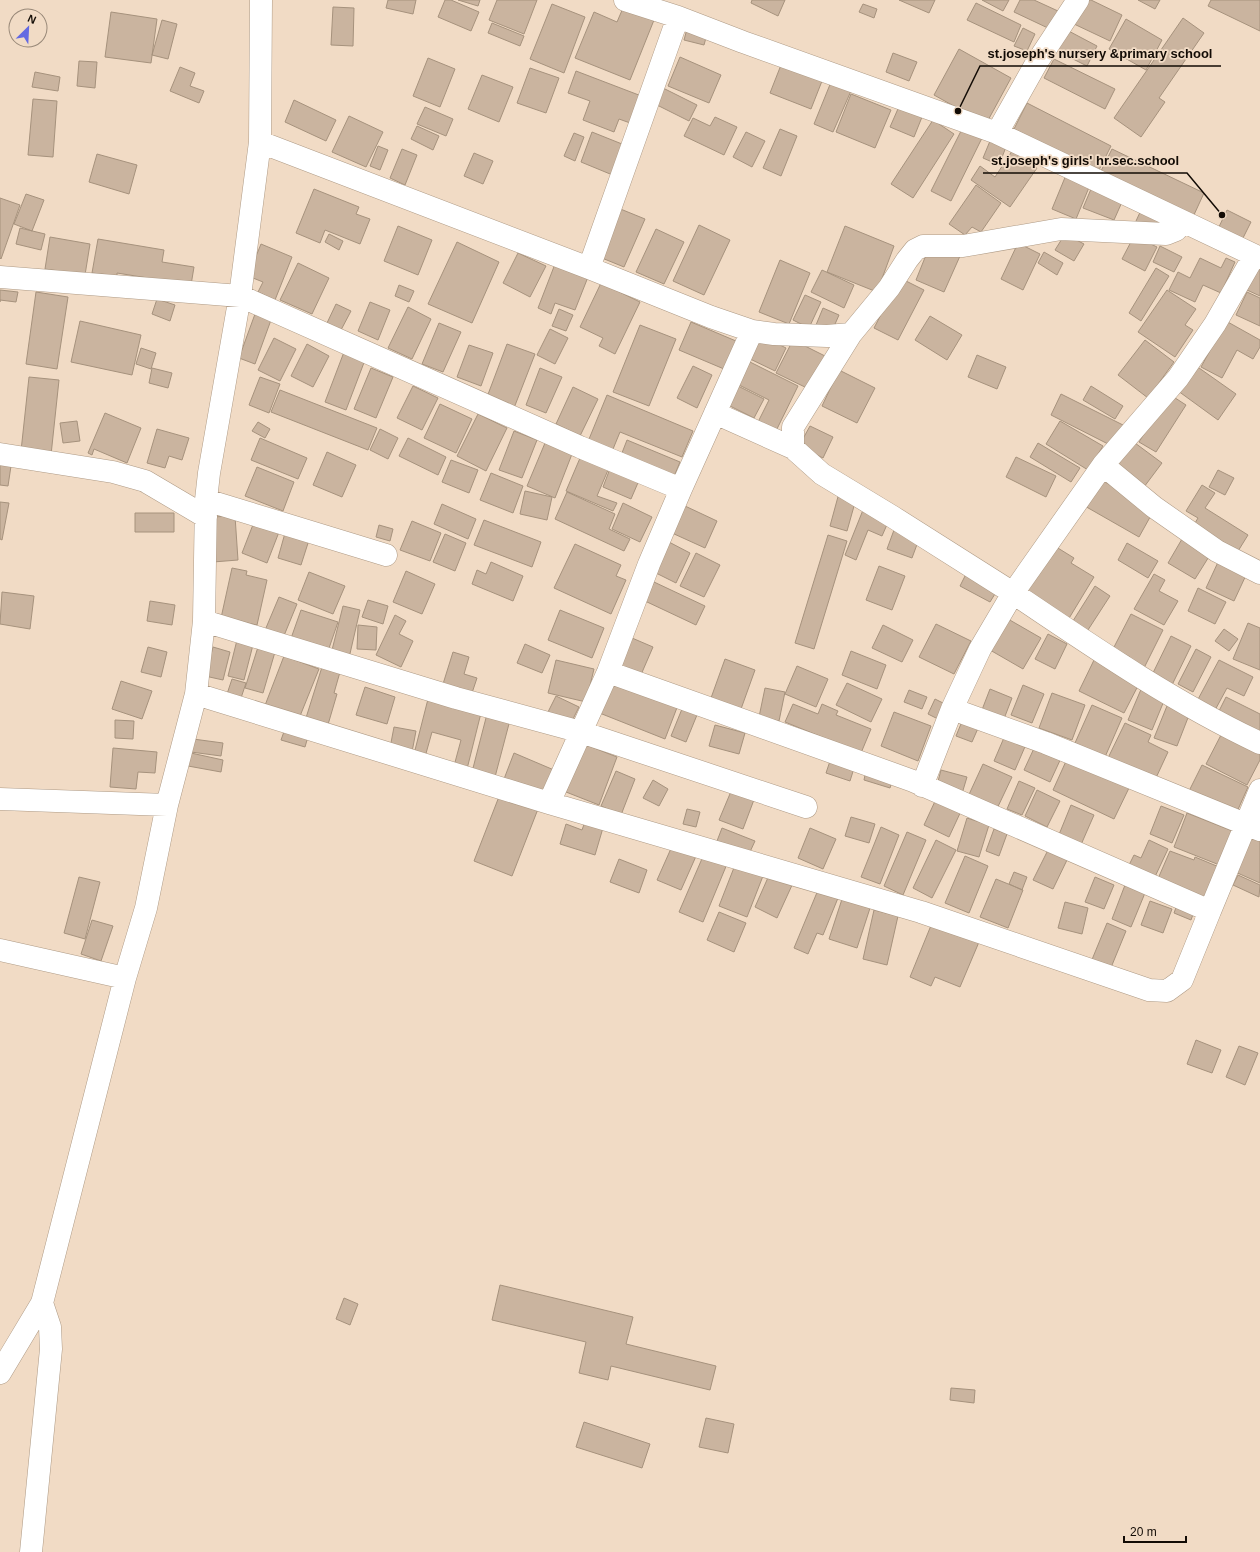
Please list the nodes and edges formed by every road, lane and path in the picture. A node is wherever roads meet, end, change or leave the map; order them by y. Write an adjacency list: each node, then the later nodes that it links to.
1 (261, 0): 6 (street)
2 (625, 0): 4 (street)
3 (1078, 0): 5 (street)
4 (678, 17): 5 (street); 9 (street)
5 (997, 133): 7 (street)
6 (260, 142): 9 (street); 11 (street)
7 (1182, 222): 8 (street); 13 (street)
8 (1257, 257): 17 (street)
9 (589, 268): 12 (street)
10 (0, 277): 11 (street)
11 (240, 296): 18 (street); 19 (street)
12 (752, 331): 13 (street); 14 (street)
13 (851, 334): 15 (street)
14 (715, 413): 15 (street); 18 (street)
15 (794, 448): 22 (street)
16 (0, 454): 19 (street)
17 (1103, 465): 21 (street); 22 (street)
18 (681, 489): 24 (street)
19 (206, 509): 20 (street); 23 (street)
20 (386, 555)
21 (1260, 573)
22 (1013, 594): 26 (street); 28 (street)
23 (204, 621): 25 (street); 27 (street)
24 (608, 672): 27 (street); 29 (street)
25 (196, 694): 32 (street); 33 (street)
26 (952, 709): 29 (street); 35 (street)
27 (581, 732): 32 (street); 34 (street)
28 (1260, 743)
29 (922, 786): 36 (street)
30 (1260, 790): 35 (street)
31 (0, 799): 33 (street)
32 (550, 803): 36 (street)
33 (167, 805): 38 (street)
34 (806, 807)
35 (1254, 827): 36 (street)
36 (1210, 911)
37 (0, 950): 38 (street)
38 (125, 978): 39 (street)
39 (42, 1303): 40 (street); 41 (street)
40 (0, 1373)
41 (31, 1552)

